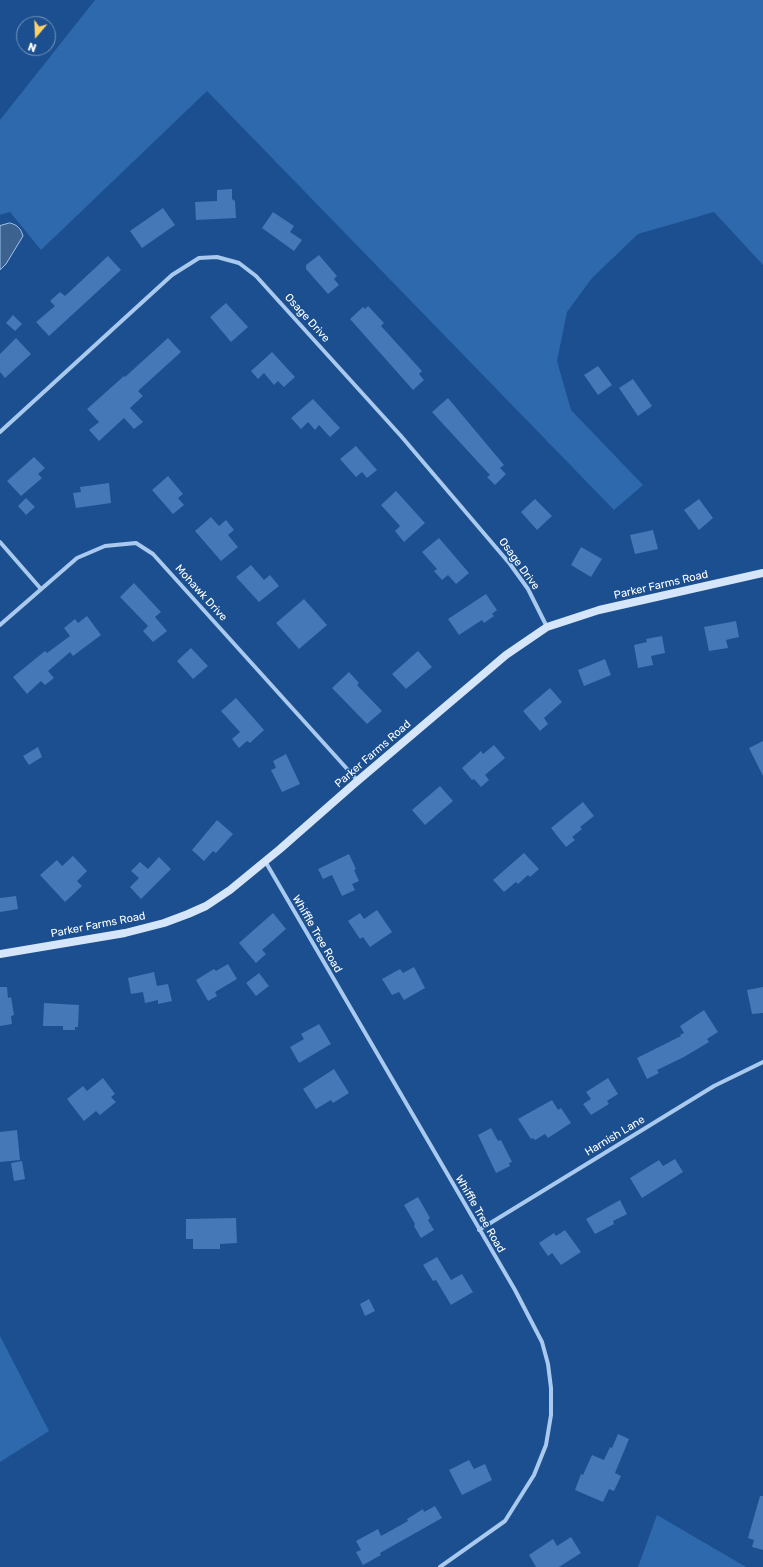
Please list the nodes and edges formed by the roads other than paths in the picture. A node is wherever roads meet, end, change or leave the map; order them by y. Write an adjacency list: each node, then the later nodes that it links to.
1 (0, 432): 6 (street, Osage Drive)
2 (0, 542): 4 (street)
3 (763, 574): 6 (street, Parker Farms Road)
4 (41, 589): 5 (street, Mohawk Drive); 7 (street, Mohawk Drive)
5 (0, 625)
6 (547, 627): 7 (street, Parker Farms Road)
7 (358, 781): 8 (street, Parker Farms Road)
8 (265, 862): 9 (street, Parker Farms Road); 11 (street, Whiffle Tree Road)
9 (0, 954)
10 (763, 1062): 11 (street, Harnish Lane)
11 (479, 1230): 12 (street, Whiffle Tree Road)
12 (440, 1567)

